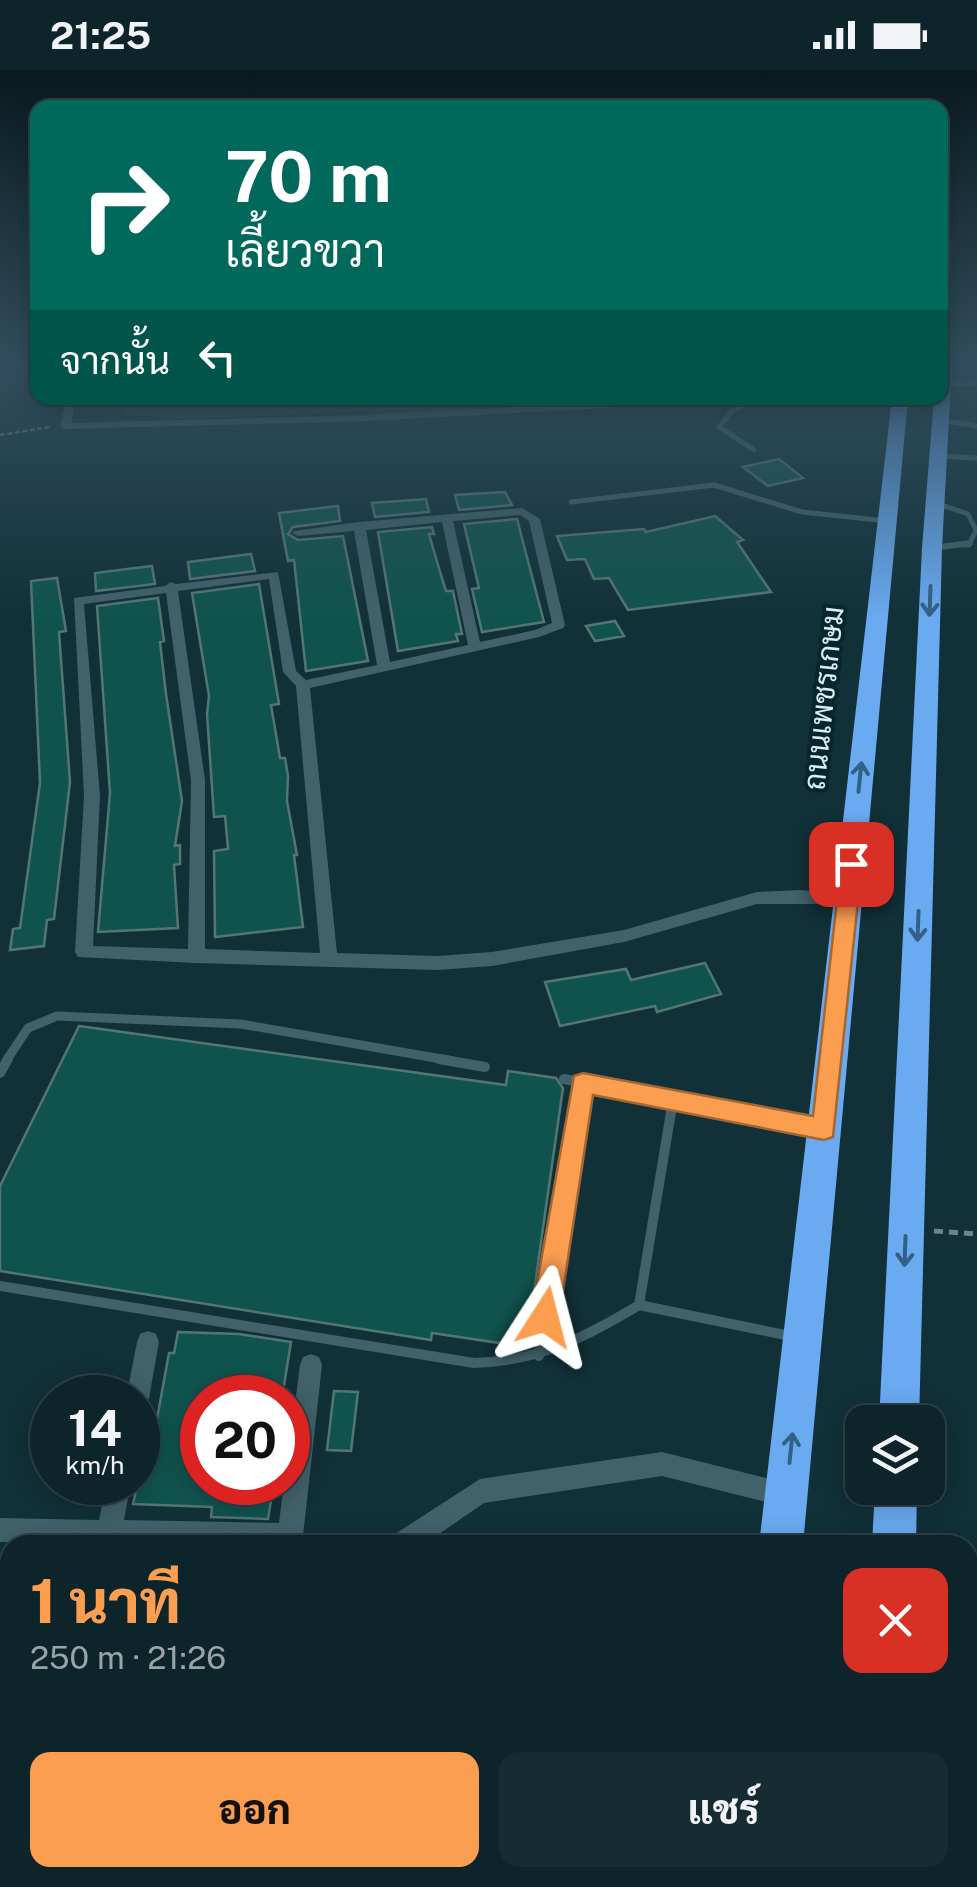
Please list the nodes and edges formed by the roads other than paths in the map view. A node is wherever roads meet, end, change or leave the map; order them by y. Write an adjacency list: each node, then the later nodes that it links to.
1 (894, 449): 8 (highway, ถนนเพชรเกษม)
2 (939, 449): 3 (highway)
3 (939, 456): 4 (lane); 6 (highway)
4 (977, 458)
5 (572, 502): 8 (lane)
6 (936, 502): 11 (lane); 12 (highway)
7 (446, 517): 9 (street); 14 (street); 14 (street)
8 (886, 522): 17 (highway, ถนนเพชรเกษม, one-way to 8)
9 (359, 525): 10 (street); 15 (street)
10 (298, 533)
11 (976, 538): 12 (lane)
12 (932, 548): 33 (highway, one-way to 33)
13 (172, 586): 16 (street); 18 (street); 18 (street)
14 (475, 647): 15 (street)
15 (384, 668): 16 (street)
16 (303, 685): 19 (street)
17 (848, 900): 19 (street); 25 (highway, ถนนเพชรเกษม)
18 (196, 957): 19 (street)
19 (329, 958)
20 (486, 1067): 21 (lane)
21 (0, 1073)
22 (564, 1078): 23 (lane)
23 (583, 1083): 24 (lane); 30 (lane)
24 (673, 1100): 25 (lane); 27 (lane)
25 (824, 1129): 28 (highway, ถนนเพชรเกษม)
26 (0, 1286): 30 (lane)
27 (639, 1305): 28 (lane); 30 (lane)
28 (802, 1338): 34 (highway, ถนนเพชรเกษม, one-way to 28)
29 (148, 1342): 32 (street)
30 (539, 1356)
31 (312, 1364): 40 (street)
32 (142, 1375)
33 (899, 1405)
34 (786, 1495): 41 (street); 42 (highway, ถนนเพชรเกษม)
35 (114, 1505): 38 (street)
36 (895, 1505): 43 (highway)
37 (1, 1532): 38 (street)
38 (109, 1532): 39 (street)
39 (152, 1535)
40 (290, 1535)
41 (416, 1535)
42 (782, 1535)
43 (894, 1535)

